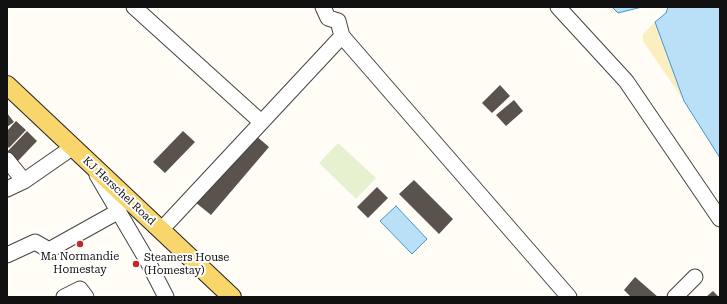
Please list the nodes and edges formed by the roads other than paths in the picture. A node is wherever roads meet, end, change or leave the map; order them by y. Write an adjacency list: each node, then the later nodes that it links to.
1 (134, 7): 6 (street)
2 (323, 7): 4 (street)
3 (558, 7): 13 (street)
4 (342, 36): 6 (street); 21 (street)
5 (7, 85): 7 (main road, KJ Herschel Road)
6 (260, 121): 14 (street)
7 (73, 148): 9 (main road, KJ Herschel Road); 10 (street)
8 (7, 160): 10 (street)
9 (93, 167): 12 (street); 14 (main road, KJ Herschel Road)
10 (24, 181): 11 (street)
11 (7, 189)
12 (118, 211): 15 (street); 19 (street)
13 (720, 219)
14 (161, 230): 20 (main road, KJ Herschel Road)
15 (7, 255)
16 (695, 277): 22 (street)
17 (64, 297): 18 (street)
18 (86, 297)
19 (166, 297)
20 (232, 297)
21 (569, 297)
22 (675, 297)

